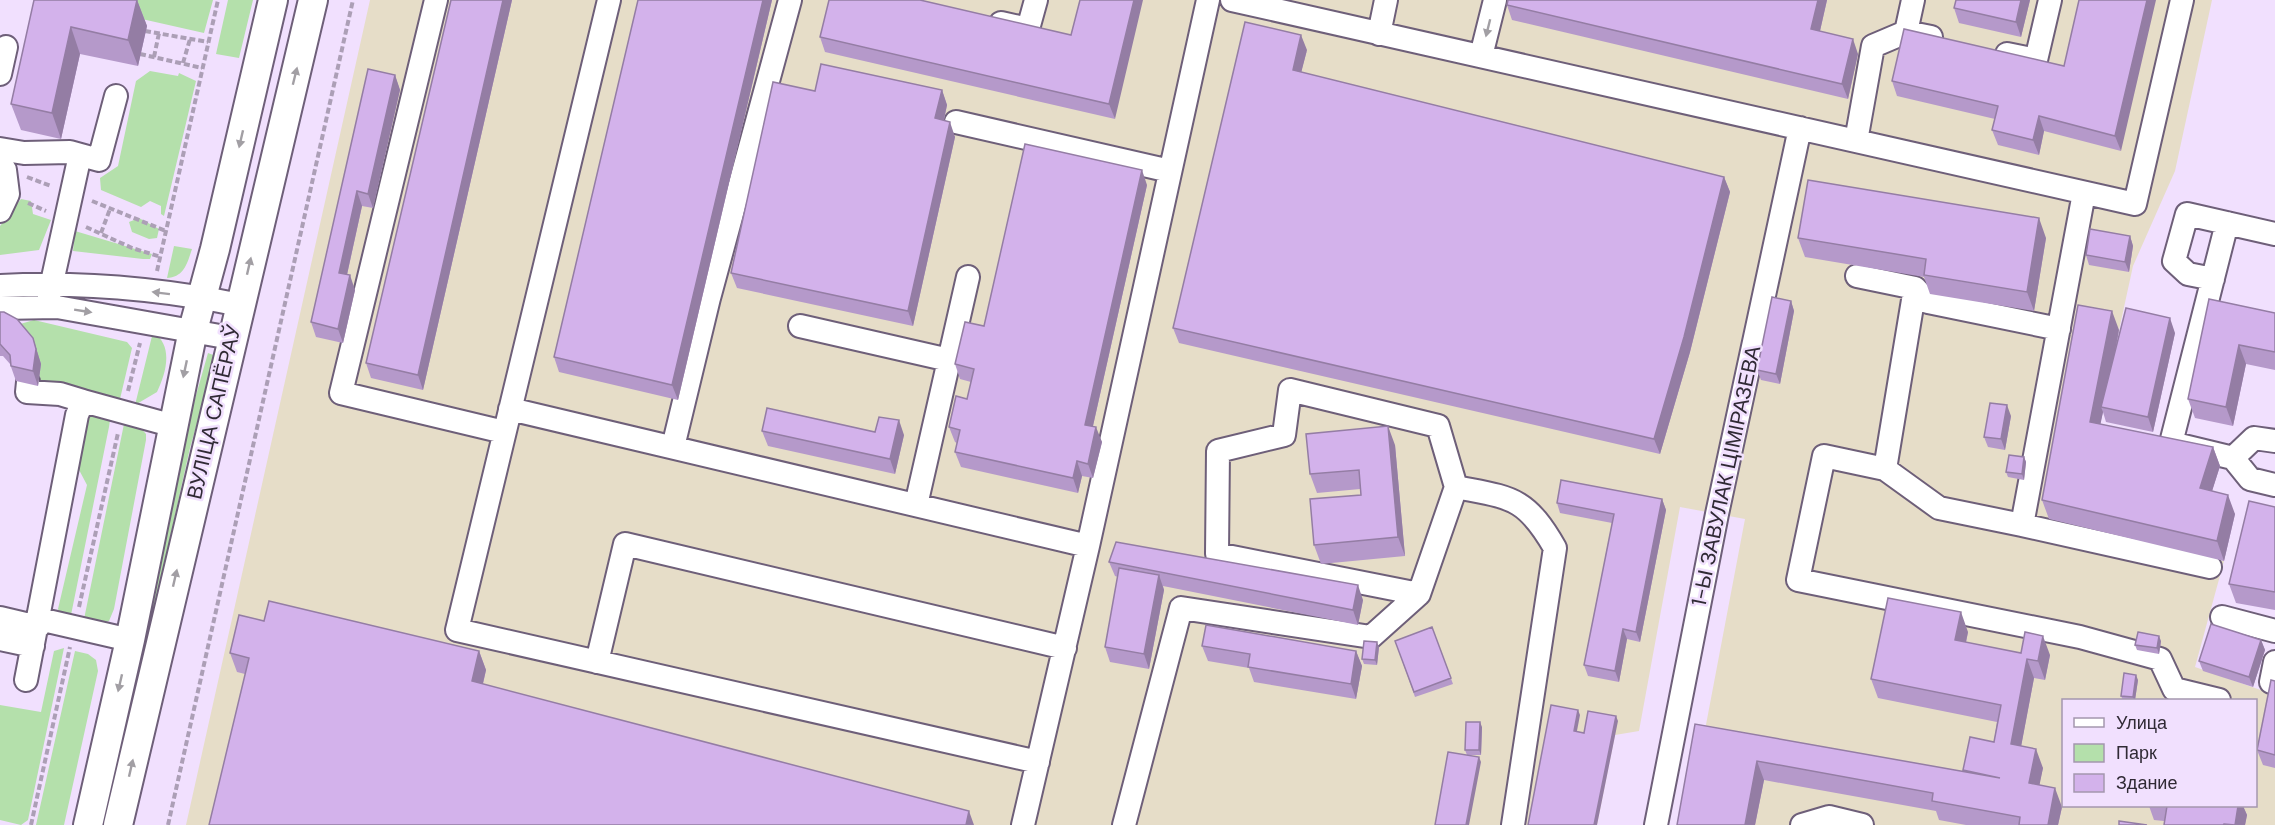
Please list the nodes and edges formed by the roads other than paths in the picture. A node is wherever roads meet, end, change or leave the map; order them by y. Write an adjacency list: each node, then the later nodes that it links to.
1 (273, 0): 38 (main road, ВУЛІЦА САПЁРАЎ, one-way to 38)
2 (313, 0): 40 (main road, ВУЛІЦА САПЁРАЎ, one-way to 2)
3 (436, 0): 51 (street)
4 (609, 0): 49 (street)
5 (790, 0): 53 (street)
6 (1035, 0): 14 (street)
7 (1208, 0): 28 (street)
8 (1232, 0): 16 (street)
9 (1386, 0): 16 (street)
10 (1495, 0): 20 (street, one-way to 20)
11 (1914, 0): 15 (street)
12 (2050, 0): 19 (street)
13 (2182, 0): 29 (street)
14 (982, 19)
15 (1906, 32): 17 (street); 25 (street)
16 (1379, 34): 20 (street)
17 (1949, 41)
18 (6, 47): 21 (street)
19 (1982, 48)
20 (1481, 56): 24 (street)
21 (0, 74)
22 (116, 96): 26 (street)
23 (956, 122): 28 (street)
24 (1800, 128): 25 (street); 81 (street, 1-Ы ЗАВУЛАК ЦІМІРАЗЕВА)
25 (1856, 141): 29 (street)
26 (80, 155): 27 (street); 36 (street)
27 (1, 162): 30 (street)
28 (1170, 171): 60 (street)
29 (2084, 193): 43 (street)
30 (0, 211)
31 (2227, 224): 32 (street); 35 (street); 35 (street)
32 (2275, 234)
33 (1857, 276): 37 (street)
34 (968, 277): 46 (street)
35 (2213, 279): 54 (street)
36 (51, 283): 38 (street, one-way to 36); 39 (street); 41 (street)
37 (1915, 288): 43 (street); 55 (street)
38 (203, 298): 40 (street); 44 (main road, ВУЛІЦА САПЁРАЎ)
39 (1, 300): 41 (street)
40 (240, 305): 45 (main road, ВУЛІЦА САПЁРАЎ)
41 (47, 307): 44 (street, one-way to 44)
42 (800, 326): 46 (street)
43 (2059, 329): 59 (street)
44 (193, 330): 45 (street); 50 (main road, ВУЛІЦА САПЁРАЎ, one-way to 50)
45 (231, 338): 77 (main road, ВУЛІЦА САПЁРАЎ, one-way to 45)
46 (949, 360): 58 (street)
47 (28, 382): 48 (street)
48 (83, 401): 50 (street); 65 (street)
49 (510, 409): 51 (street); 53 (street)
50 (174, 426): 68 (main road, ВУЛІЦА САПЁРАЎ)
51 (504, 432): 70 (street)
52 (2275, 441): 54 (street)
53 (673, 447): 58 (street)
54 (2233, 458): 56 (street)
55 (1885, 469): 59 (street); 74 (street)
56 (2275, 485)
57 (1456, 487): 62 (street); 62 (street); 80 (street)
58 (916, 505): 60 (street)
59 (2022, 525): 61 (street)
60 (1088, 546): 69 (street)
61 (2210, 567)
62 (1419, 594): 79 (street)
63 (2222, 617): 66 (street)
64 (0, 618): 65 (street)
65 (37, 631): 67 (street); 68 (street); 72 (street)
66 (2275, 631)
67 (0, 639)
68 (130, 640): 76 (main road, ВУЛІЦА САПЁРАЎ, one-way to 76)
69 (1065, 648): 70 (street); 75 (street)
70 (597, 662): 75 (street)
71 (2275, 663): 73 (street)
72 (26, 680)
73 (2275, 682)
74 (2215, 699)
75 (1038, 762): 78 (street)
76 (87, 825)
77 (118, 825)
78 (1023, 825)
79 (1124, 825)
80 (1513, 825)
81 (1656, 825)
82 (1802, 825): 83 (street)
83 (1862, 825)

